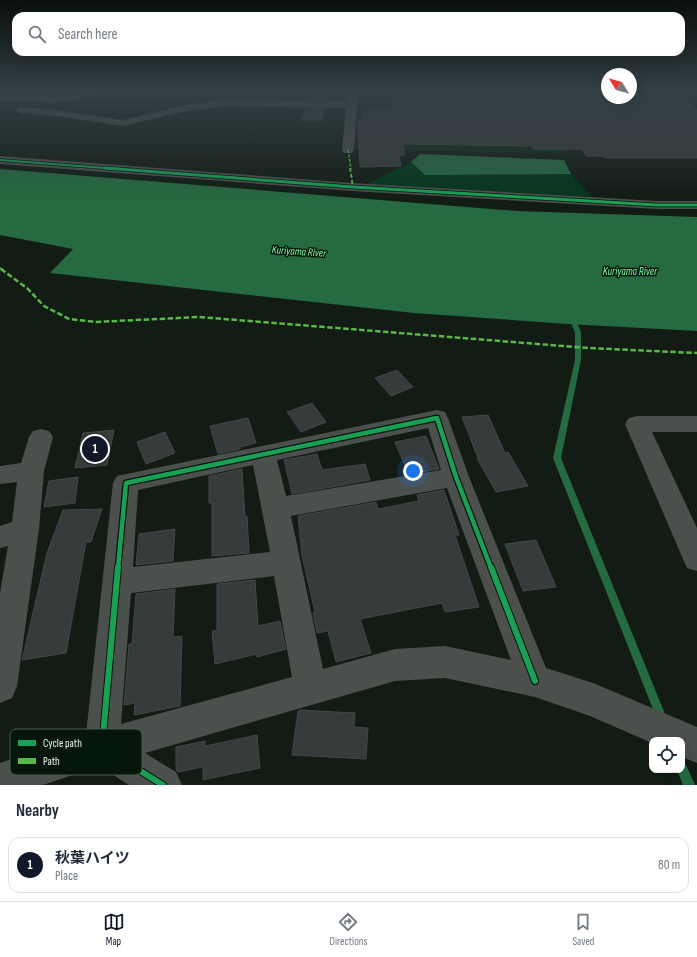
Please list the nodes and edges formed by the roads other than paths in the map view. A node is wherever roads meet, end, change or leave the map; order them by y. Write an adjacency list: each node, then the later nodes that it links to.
1 (350, 127): 2 (street)
2 (348, 150)
3 (0, 160): 4 (street)
4 (697, 205)
5 (697, 424): 13 (street)
6 (41, 438): 8 (street)
7 (262, 454): 10 (street); 11 (street); 15 (street)
8 (32, 471): 9 (street); 12 (street)
9 (0, 475)
10 (456, 478): 11 (street); 16 (street)
11 (276, 508): 14 (street)
12 (13, 533): 17 (street)
13 (697, 559)
14 (286, 562): 15 (street); 18 (street)
15 (117, 582): 19 (street)
16 (535, 681): 18 (street); 21 (street)
17 (0, 686)
18 (310, 688): 20 (street)
19 (104, 729)
20 (142, 736)
21 (697, 745)
22 (142, 772): 25 (street)
23 (18, 775): 24 (street)
24 (0, 781)
25 (164, 785)

